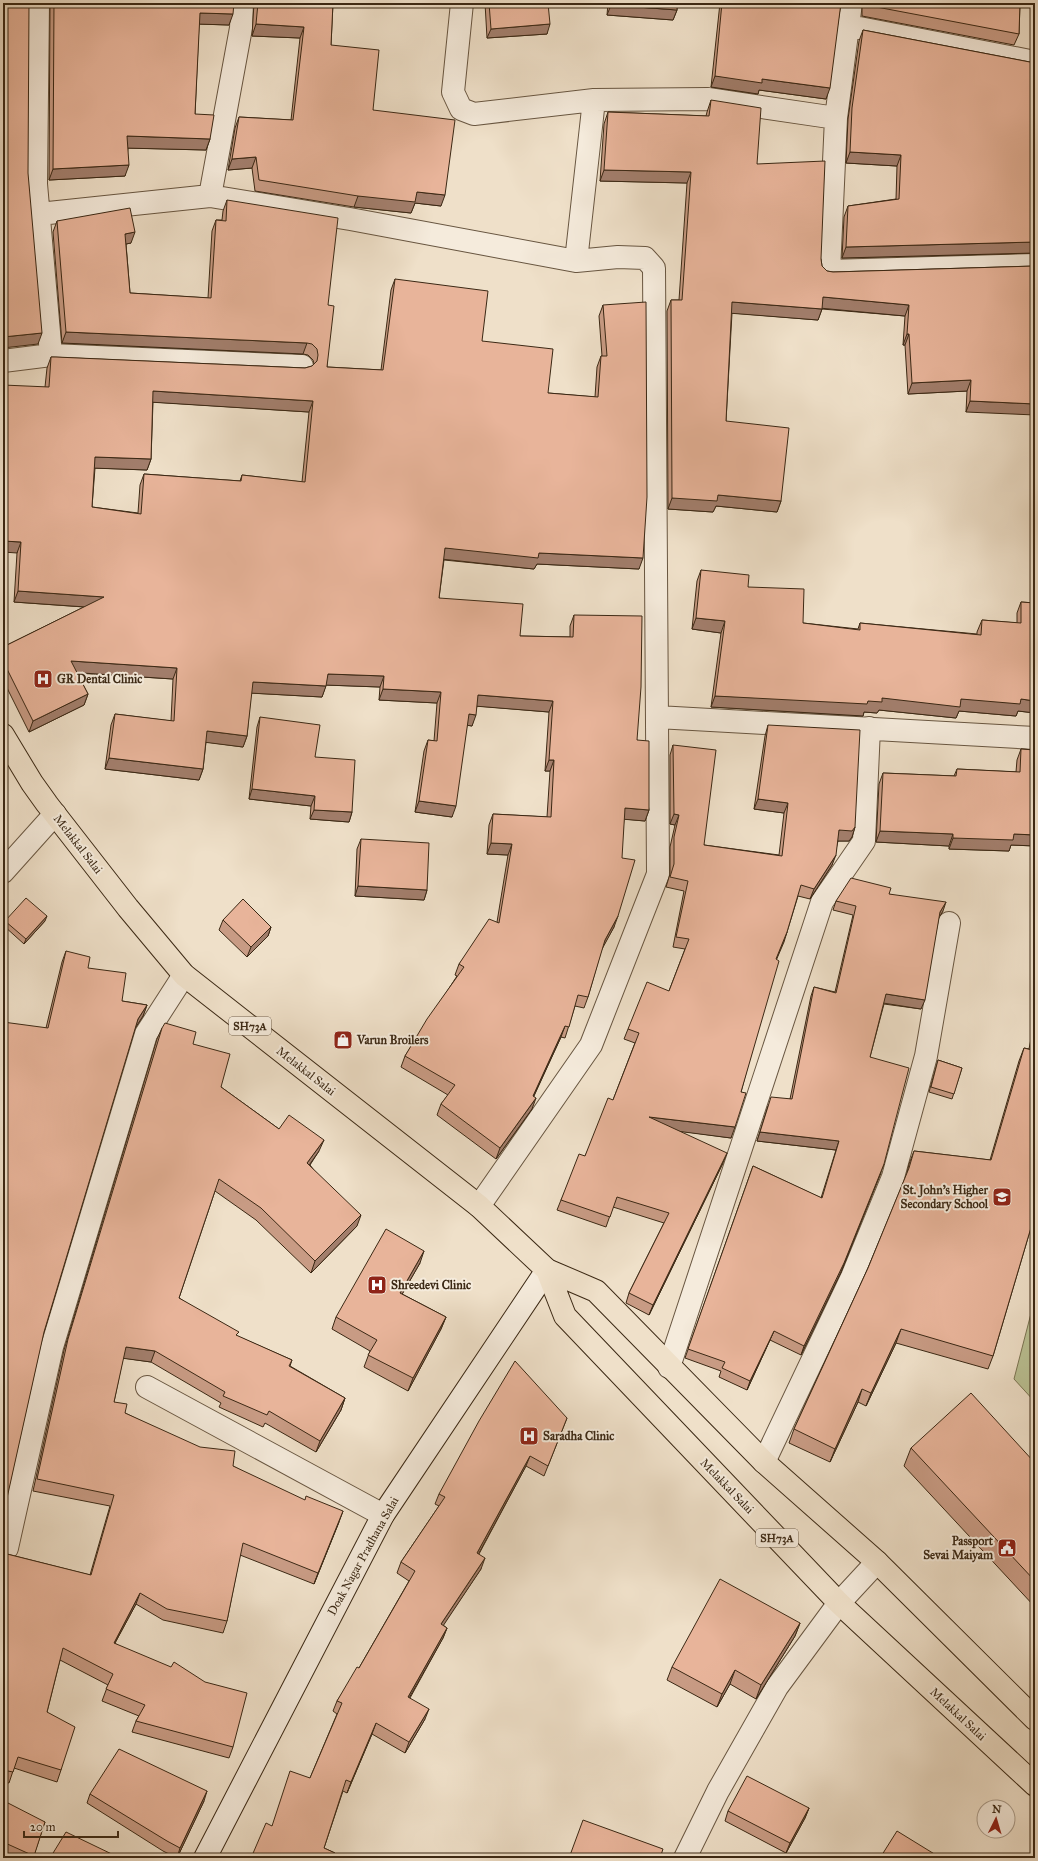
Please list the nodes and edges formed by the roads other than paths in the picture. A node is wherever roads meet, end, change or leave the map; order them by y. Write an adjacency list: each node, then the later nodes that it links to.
1 (38, 3): 10 (street)
2 (242, 3): 9 (street)
3 (462, 3): 7 (street)
4 (851, 3): 5 (street)
5 (849, 26): 6 (street); 8 (street)
6 (1035, 62)
7 (594, 100): 8 (street); 11 (street)
8 (836, 118): 12 (street)
9 (210, 196): 10 (street); 11 (street)
10 (39, 214): 13 (street)
11 (576, 261): 16 (street)
12 (1035, 265)
13 (51, 355): 14 (street); 15 (street)
14 (3, 361)
15 (302, 366)
16 (657, 717): 17 (street); 24 (street)
17 (869, 728): 19 (street); 26 (street)
18 (3, 735): 20 (main road, Melakkal Salai / SH73A)
19 (1035, 738)
20 (55, 814): 21 (street); 23 (main road, Melakkal Salai / SH73A)
21 (3, 872)
22 (949, 923): 28 (street)
23 (184, 975): 24 (main road, Melakkal Salai / SH73A); 30 (street)
24 (479, 1206): 25 (main road, Melakkal Salai / SH73A)
25 (547, 1270): 26 (main road, Melakkal Salai / SH73A); 29 (street, Doak Nagar Pradhana Salai); 32 (main road, Melakkal Salai / SH73A)
26 (668, 1366): 28 (main road, Melakkal Salai / SH73A)
27 (146, 1388): 29 (street)
28 (764, 1462): 31 (main road, Melakkal Salai / SH73A)
29 (383, 1515): 35 (street, Doak Nagar Pradhana Salai)
30 (7, 1548)
31 (877, 1562): 32 (street); 33 (main road, Melakkal Salai / SH73A)
32 (839, 1603): 34 (main road, Melakkal Salai / SH73A); 36 (street)
33 (1035, 1719)
34 (1035, 1785)
35 (205, 1858)
36 (685, 1858)

